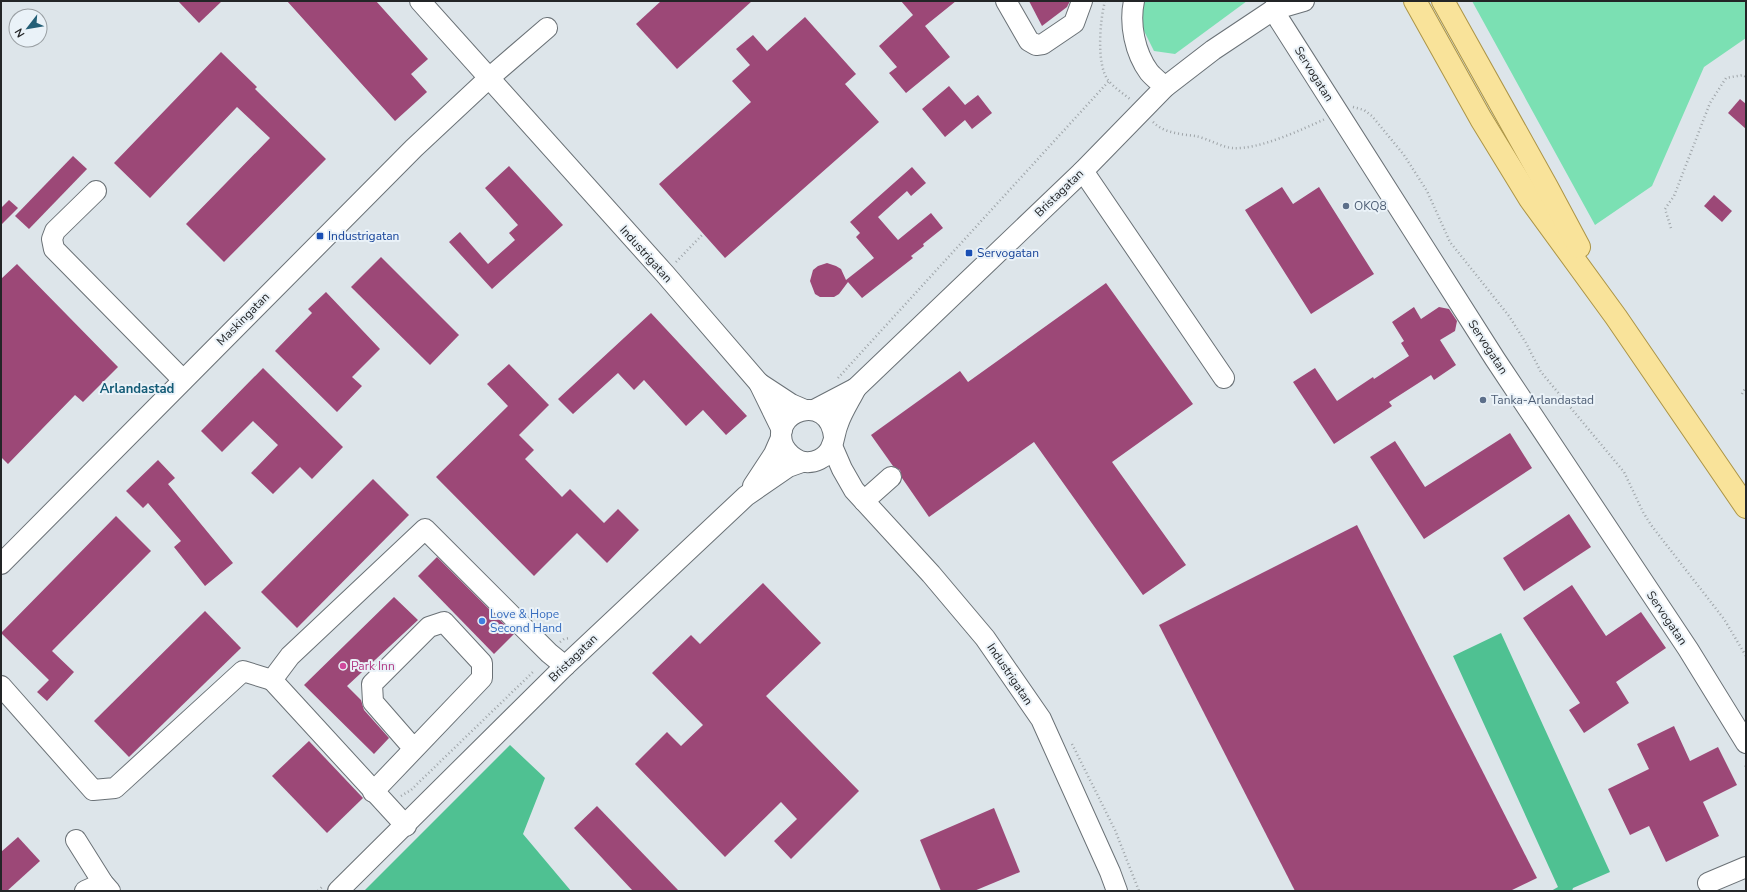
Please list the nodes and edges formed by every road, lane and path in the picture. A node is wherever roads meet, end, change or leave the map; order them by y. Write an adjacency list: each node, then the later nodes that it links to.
1 (420, 1): 12 (street, Industrigatan)
2 (1006, 1): 3 (street)
3 (1082, 1)
4 (1105, 1): 22 (path)
5 (1134, 1): 13 (street)
6 (1304, 1): 9 (street, Bristagatan)
7 (1415, 1): 19 (main road)
8 (1443, 1): 19 (main road)
9 (1277, 5): 13 (street, Bristagatan); 41 (street, Servogatan)
10 (547, 28): 12 (street, Maskingatan)
11 (1746, 77): 16 (path)
12 (489, 78): 18 (street, Industrigatan); 21 (street, Maskingatan)
13 (1165, 87): 14 (street, Bristagatan)
14 (1083, 171): 20 (street); 25 (street, Bristagatan)
15 (96, 191): 21 (street)
16 (1671, 228)
17 (703, 234): 18 (path)
18 (665, 274): 23 (street, Industrigatan)
19 (1616, 317): 34 (main road)
20 (1224, 378)
21 (183, 380): 35 (street, Maskingatan)
22 (836, 380)
23 (759, 383): 27 (street, Industrigatan); 28 (street, Industrigatan)
24 (1746, 387): 26 (path)
25 (856, 388): 27 (street, Bristagatan); 29 (street, Bristagatan)
26 (1742, 394)
27 (809, 410): 28 (street, Bristagatan); 29 (street)
28 (782, 434): 30 (street); 32 (street, Bristagatan)
29 (833, 442): 30 (street, Bristagatan); 33 (street, Industrigatan)
30 (807, 462): 32 (street, Bristagatan); 33 (street, Industrigatan)
31 (891, 476): 33 (street)
32 (746, 496): 38 (street, Bristagatan)
33 (859, 496): 52 (street, Industrigatan)
34 (1746, 507)
35 (1, 564)
36 (576, 637): 37 (path)
37 (549, 653): 38 (street); 39 (street); 44 (path)
38 (565, 666): 45 (street, Bristagatan)
39 (272, 680): 40 (street); 43 (street)
40 (1, 686)
41 (1746, 743)
42 (414, 749): 42 (street); 43 (street)
43 (373, 792): 44 (street)
44 (388, 808): 45 (street)
45 (406, 826): 50 (street, Bristagatan)
46 (76, 840): 49 (street)
47 (1746, 867): 48 (street)
48 (1708, 883)
49 (99, 888)
50 (331, 888): 51 (path)
51 (318, 891)
52 (1117, 891)

